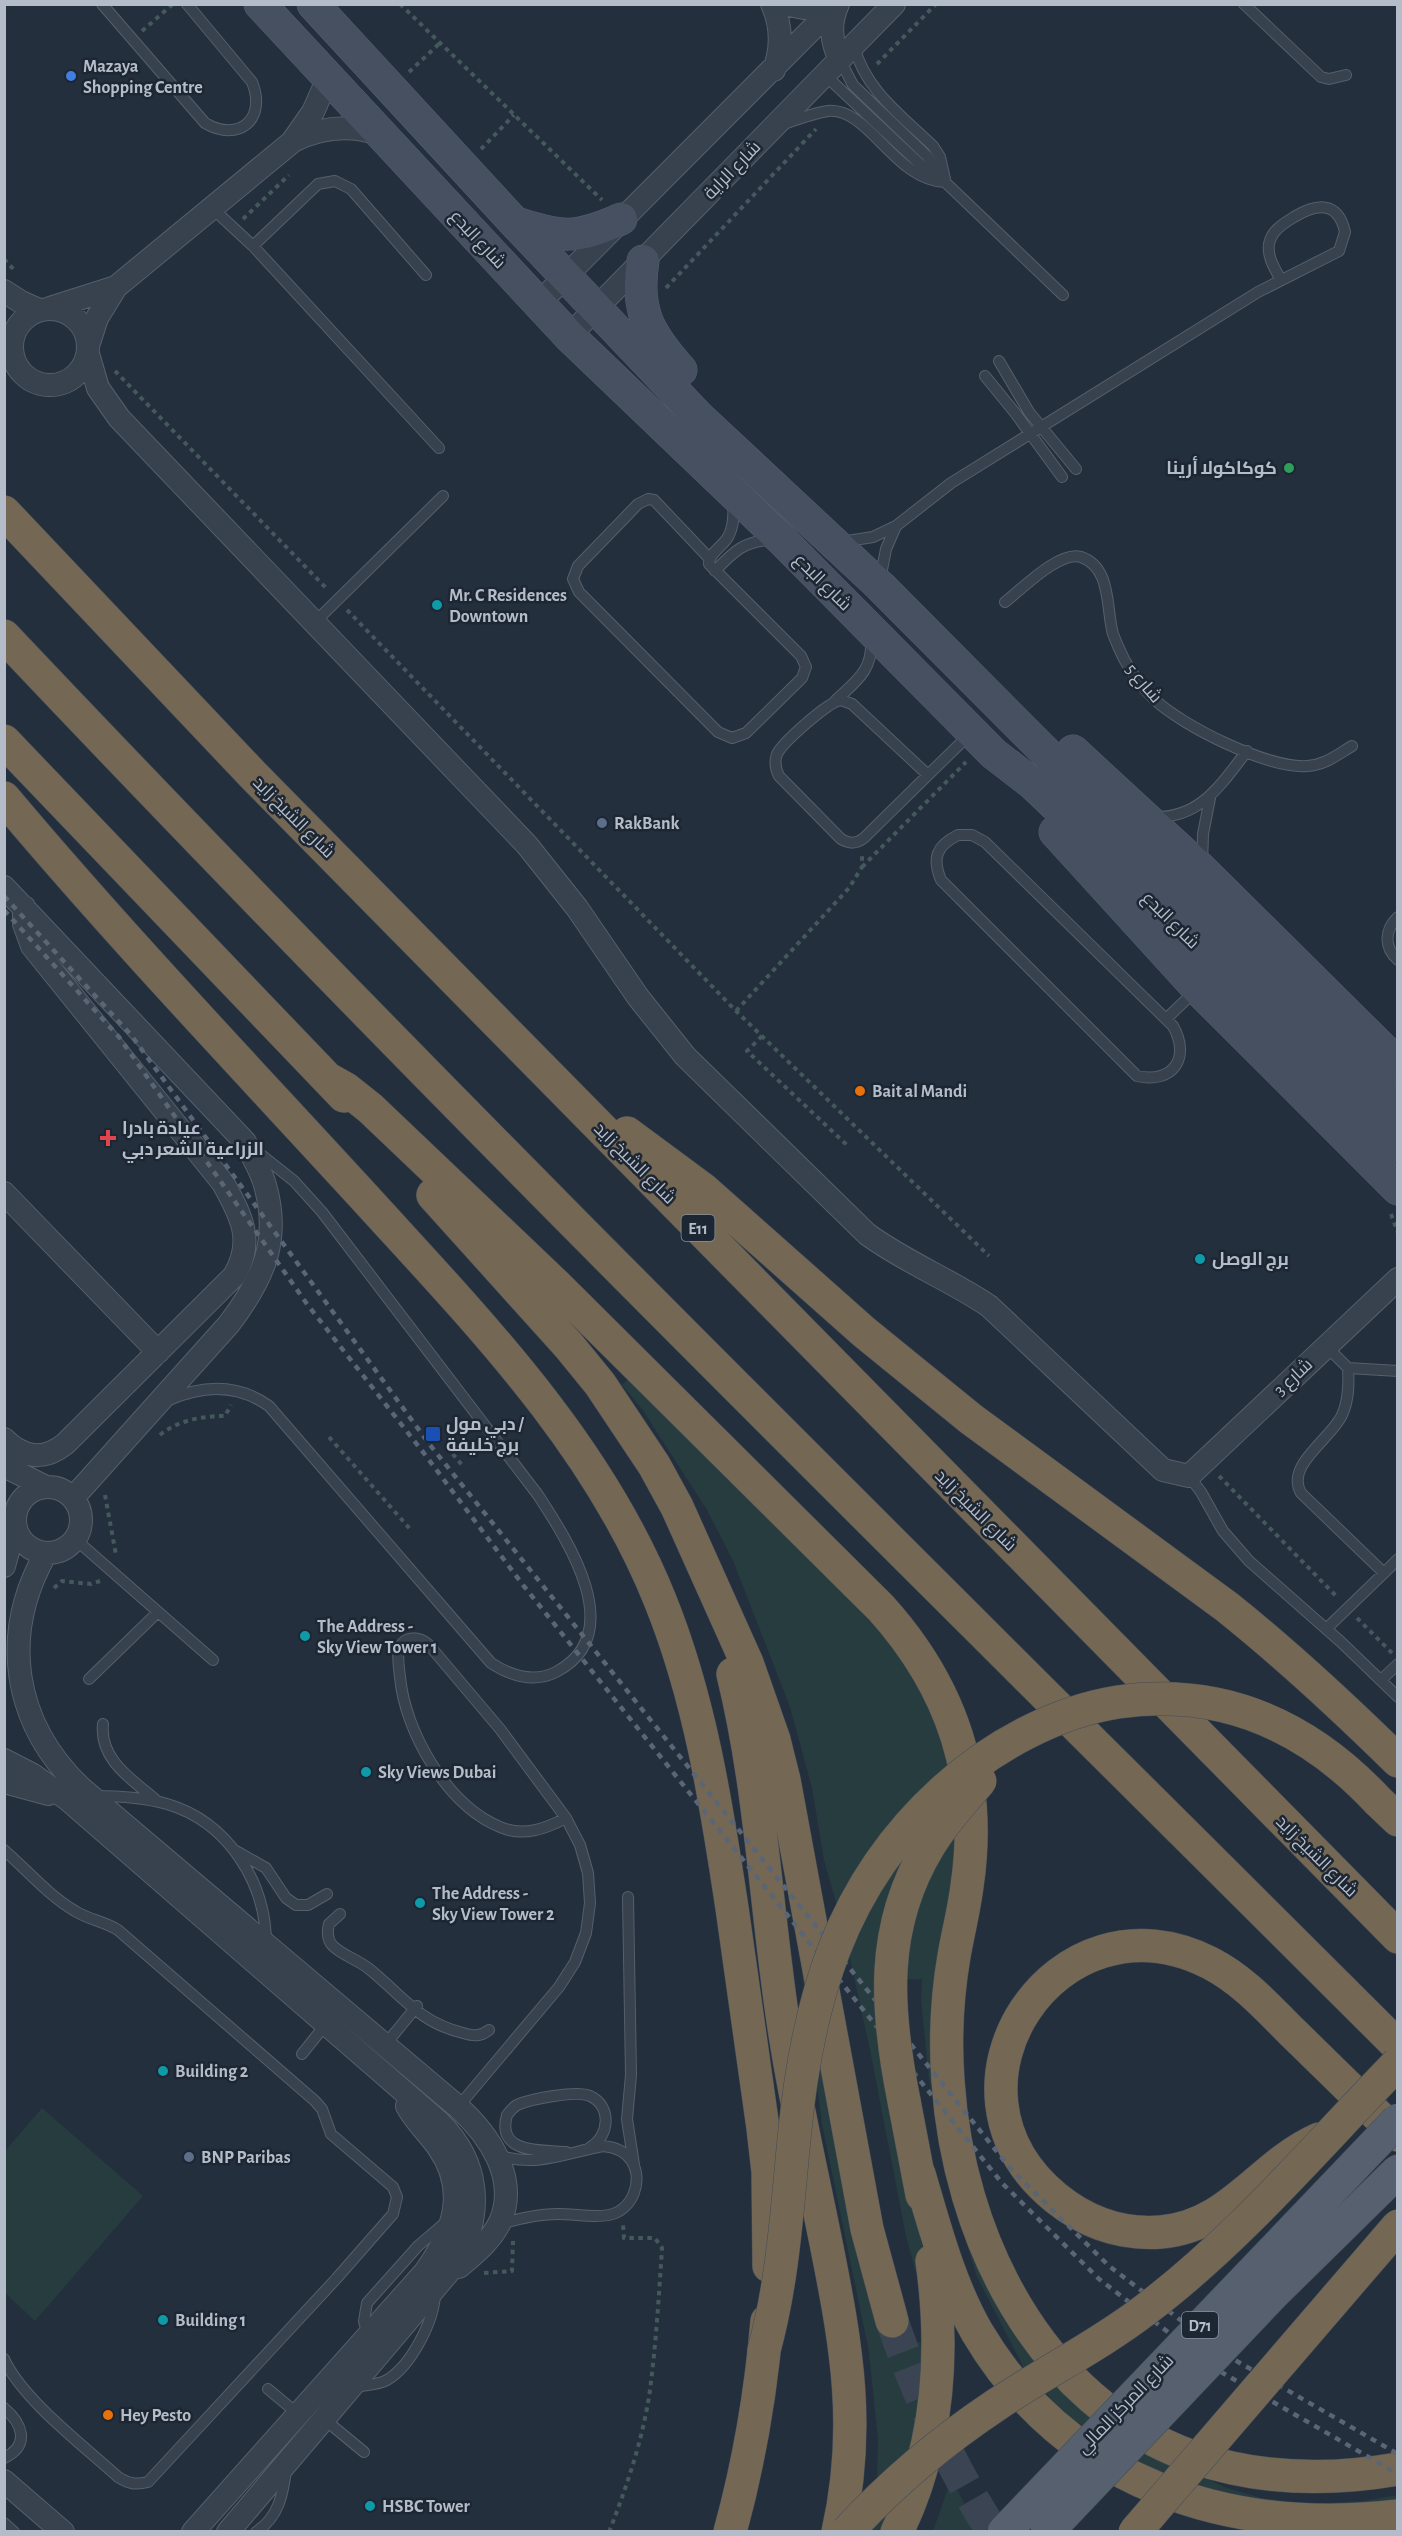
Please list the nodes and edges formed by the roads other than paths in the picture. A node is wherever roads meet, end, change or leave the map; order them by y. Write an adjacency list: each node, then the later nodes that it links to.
1 (102, 4): 2 (lane)
2 (187, 4)
3 (261, 4): 14 (main road, شارع البدع)
4 (313, 4): 21 (main road, شارع البدع)
5 (772, 4): 12 (street)
6 (784, 4): 7 (street)
7 (832, 4)
8 (838, 4): 11 (street); 12 (street)
9 (894, 4): 11 (street, شارع الراية)
10 (1244, 4): 13 (lane)
11 (840, 61): 15 (street, شارع الراية); 18 (lane); 18 (lane); 18 (lane)
12 (774, 70): 20 (street)
13 (1346, 75)
14 (328, 78): 16 (main road, شارع البدع); 17 (street)
15 (776, 126): 18 (lane); 23 (street, شارع الراية)
16 (379, 134): 17 (street); 30 (main road, شارع البدع)
17 (292, 142): 19 (street)
18 (945, 182): 29 (lane)
19 (212, 208): 22 (lane); 28 (street)
20 (621, 219): 21 (main road); 25 (street)
21 (514, 222): 25 (main road, شارع البدع)
22 (253, 246): 24 (lane); 42 (lane)
23 (643, 261): 32 (street, شارع الراية); 39 (main road)
24 (426, 275)
25 (565, 276): 30 (street); 32 (main road, شارع البدع)
26 (1281, 280): 26 (lane); 40 (lane)
27 (11, 284): 31 (street)
28 (116, 287): 31 (street); 36 (street)
29 (1063, 295)
30 (538, 303): 34 (main road, شارع البدع)
31 (45, 309): 35 (street); 36 (street)
32 (597, 309): 34 (street, شارع الراية); 39 (main road, شارع البدع)
33 (4, 312): 35 (street)
34 (569, 336): 45 (main road, شارع البدع)
35 (12, 339): 36 (street)
36 (94, 354): 55 (street)
37 (999, 361): 40 (lane)
38 (985, 376): 41 (lane)
39 (699, 417): 50 (main road, شارع البدع)
40 (1042, 427): 41 (lane); 43 (lane)
41 (1030, 434): 44 (lane); 48 (lane)
42 (439, 448)
43 (1076, 468)
44 (1062, 477)
45 (732, 493): 49 (main road, شارع البدع); 51 (lane)
46 (443, 496): 55 (lane)
47 (4, 512): 78 (highway, شارع الشيخ زايد / E11)
48 (896, 526): 50 (lane); 53 (lane)
49 (781, 539): 52 (lane); 56 (main road, شارع البدع)
50 (835, 542): 53 (main road, شارع البدع)
51 (709, 558): 52 (lane); 52 (lane)
52 (715, 571)
53 (880, 586): 58 (main road, شارع البدع)
54 (1005, 602): 63 (lane, شارع 5)
55 (314, 623): 92 (street)
56 (866, 625): 59 (lane); 60 (main road, شارع البدع)
57 (4, 636): 134 (highway)
58 (993, 699): 68 (main road); 79 (main road, شارع البدع)
59 (835, 701): 65 (lane); 65 (lane)
60 (964, 740): 64 (main road, شارع البدع); 65 (lane)
61 (4, 741): 77 (highway)
62 (1352, 746): 63 (lane, شارع 5)
63 (1247, 752): 67 (lane)
64 (994, 754): 74 (main road); 81 (main road, شارع البدع)
65 (928, 775)
66 (4, 798): 153 (highway, bridge)
67 (1210, 798): 68 (lane); 69 (lane)
68 (1143, 816): 69 (main road)
69 (1202, 870): 76 (main road)
70 (4, 887): 71 (street)
71 (24, 907): 80 (street); 86 (street)
72 (1398, 916): 73 (lane)
73 (1398, 960)
74 (1197, 988): 75 (lane); 82 (main road)
75 (1166, 1018): 75 (lane)
76 (1398, 1064)
77 (330, 1080): 102 (highway); 162 (highway)
78 (554, 1082): 110 (highway); 127 (highway, شارع الشيخ زايد / E11)
79 (1398, 1106)
80 (245, 1142): 89 (street); 89 (lane)
81 (1398, 1146)
82 (1398, 1190)
83 (4, 1193): 86 (street)
84 (1398, 1279): 85 (street, شارع 3)
85 (1326, 1346): 87 (lane); 92 (street, شارع 3)
86 (158, 1352): 90 (street)
87 (1348, 1368): 88 (lane); 101 (lane)
88 (1398, 1371)
89 (153, 1409): 95 (street)
90 (4, 1439)
91 (4, 1466): 93 (street)
92 (1196, 1468): 104 (lane)
93 (44, 1486): 95 (street); 96 (street)
94 (4, 1494): 96 (street)
95 (73, 1498): 97 (street)
96 (15, 1522): 98 (street); 100 (street)
97 (75, 1539): 98 (street); 103 (lane)
98 (46, 1553): 117 (street)
99 (1398, 1559): 101 (lane)
100 (4, 1566)
101 (1384, 1573): 104 (lane)
102 (712, 1588): 152 (highway); 173 (highway)
103 (157, 1613): 105 (lane); 107 (lane)
104 (1326, 1629): 108 (lane)
105 (213, 1660)
106 (1398, 1664): 108 (lane)
107 (89, 1679)
108 (1381, 1680): 109 (lane)
109 (1398, 1697)
110 (1338, 1702): 113 (highway); 115 (highway)
111 (103, 1724): 119 (lane)
112 (1014, 1740): 120 (highway, bridge); 148 (highway, bridge); 153 (highway, bridge)
113 (1398, 1740)
114 (4, 1760): 118 (street)
115 (1398, 1761)
116 (4, 1782): 118 (street)
117 (92, 1796): 119 (lane); 128 (street)
118 (67, 1799): 131 (street)
119 (157, 1802): 123 (lane)
120 (1388, 1810)
121 (566, 1818): 121 (lane); 138 (lane)
122 (4, 1850): 154 (lane)
123 (234, 1850): 124 (lane); 128 (lane)
124 (327, 1894)
125 (628, 1897): 146 (lane)
126 (340, 1914): 130 (lane)
127 (1398, 1937)
128 (266, 1944): 129 (street)
129 (312, 1984): 131 (street); 133 (street)
130 (416, 2008): 132 (lane); 133 (lane)
131 (322, 2021): 135 (lane); 137 (street)
132 (489, 2030)
133 (385, 2045): 138 (street)
134 (1398, 2046)
135 (302, 2054)
136 (1398, 2063): 141 (highway, bridge)
137 (396, 2085): 140 (street); 157 (street)
138 (458, 2107): 140 (street); 145 (street)
139 (1398, 2120): 176 (main road, شارع المركز المالي / D71, bridge)
140 (441, 2124): 151 (street)
141 (1329, 2135): 142 (highway); 174 (highway, bridge)
142 (1398, 2135)
143 (586, 2149): 144 (lane); 144 (lane); 146 (lane)
144 (575, 2153): 145 (lane)
145 (496, 2154): 149 (street)
146 (633, 2165): 149 (lane)
147 (1398, 2171): 177 (main road, شارع المركز المالي / D71, bridge)
148 (919, 2174): 164 (highway); 175 (highway)
149 (499, 2224): 151 (street)
150 (1398, 2226): 178 (highway, bridge)
151 (437, 2288): 158 (street)
152 (892, 2320)
153 (764, 2350): 172 (highway)
154 (4, 2359)
155 (268, 2389): 157 (lane)
156 (4, 2408): 160 (lane)
157 (298, 2414): 169 (street)
158 (324, 2420): 159 (lane); 161 (street)
159 (364, 2452)
160 (4, 2458)
161 (288, 2462): 170 (street); 171 (lane)
162 (1398, 2469)
163 (4, 2481): 168 (street)
164 (1398, 2516)
165 (4, 2523): 167 (lane)
166 (1398, 2526): 179 (highway)
167 (14, 2532)
168 (63, 2532)
169 (194, 2532)
170 (228, 2532)
171 (256, 2532)
172 (730, 2532)
173 (838, 2532)
174 (847, 2532)
175 (897, 2532)
176 (1004, 2532)
177 (1047, 2532)
178 (1135, 2532)
179 (1381, 2532)

